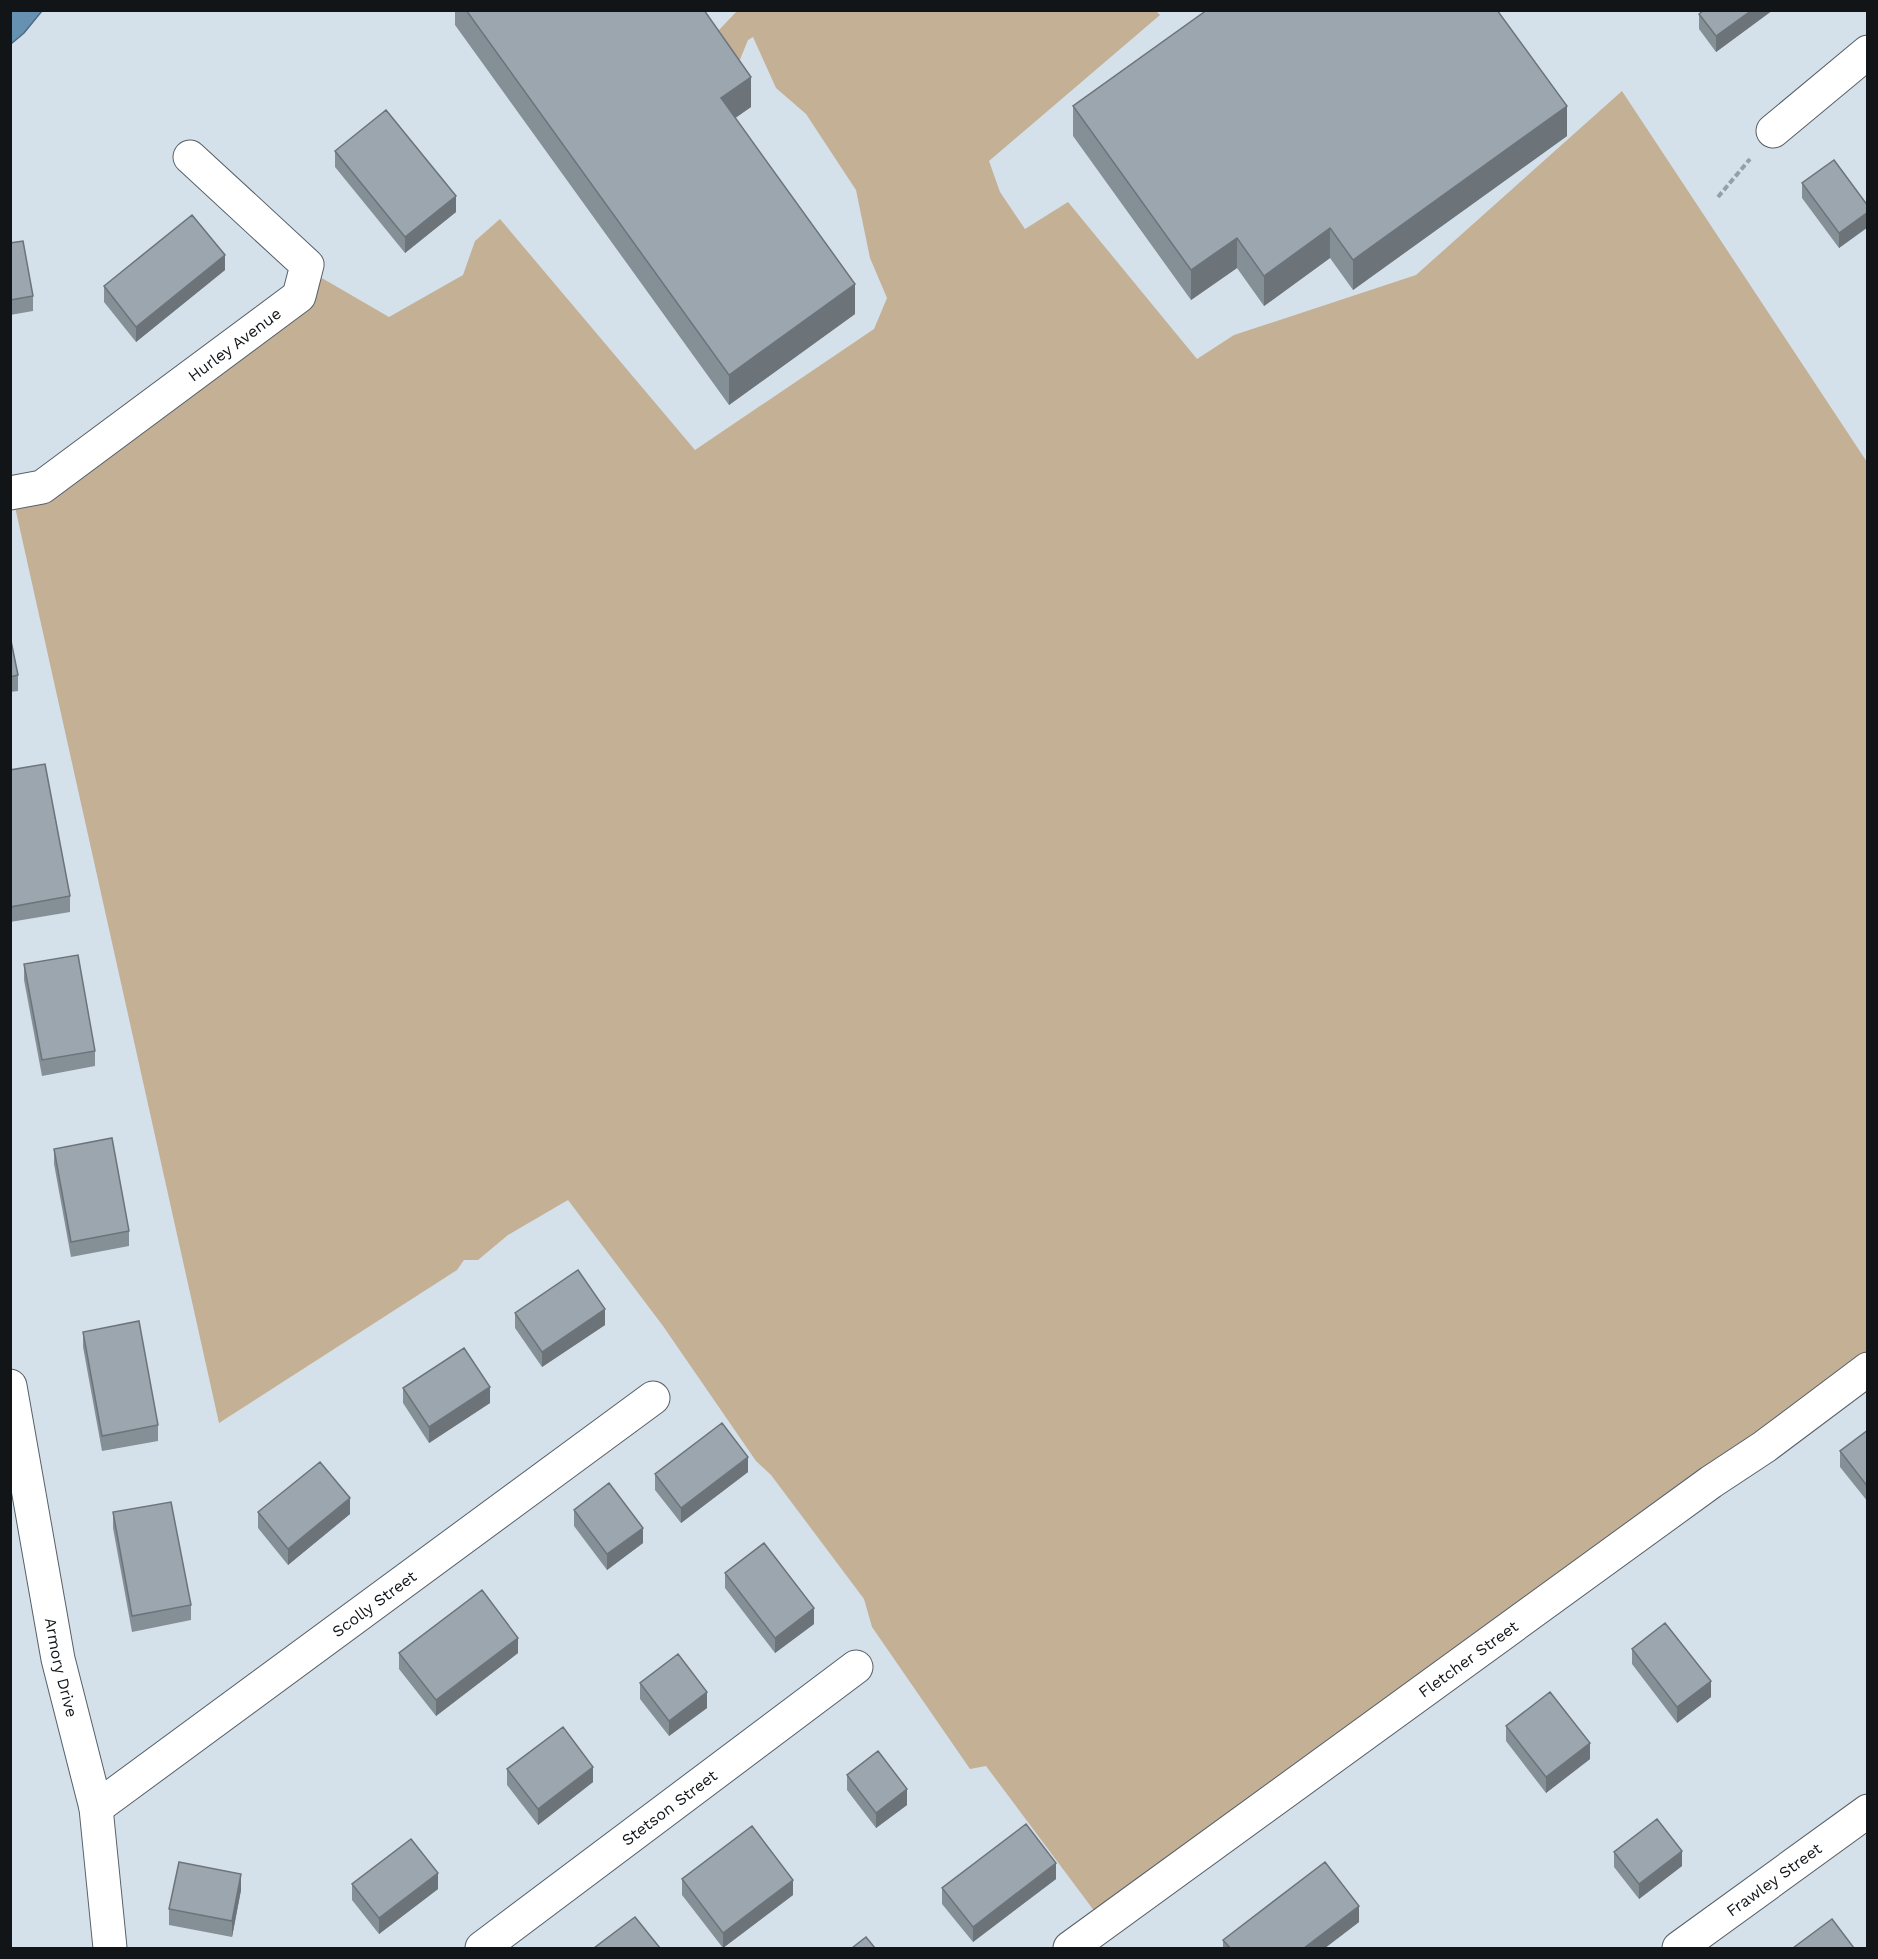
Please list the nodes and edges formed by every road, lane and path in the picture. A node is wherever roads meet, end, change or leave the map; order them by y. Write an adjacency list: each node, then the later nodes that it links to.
1 (1868, 52): 2 (street)
2 (1773, 131): 4 (path)
3 (190, 157): 5 (street, Hurley Avenue)
4 (1718, 197)
5 (10, 493)
6 (1868, 1370): 14 (street, Fletcher Street)
7 (10, 1386): 10 (street, Armory Drive)
8 (652, 1398): 10 (street, Scolly Street)
9 (856, 1667): 13 (street, Stetson Street)
10 (96, 1808): 12 (street, Armory Drive)
11 (1868, 1811): 15 (street, Frawley Street)
12 (110, 1948)
13 (482, 1948)
14 (1070, 1948)
15 (1679, 1948)

